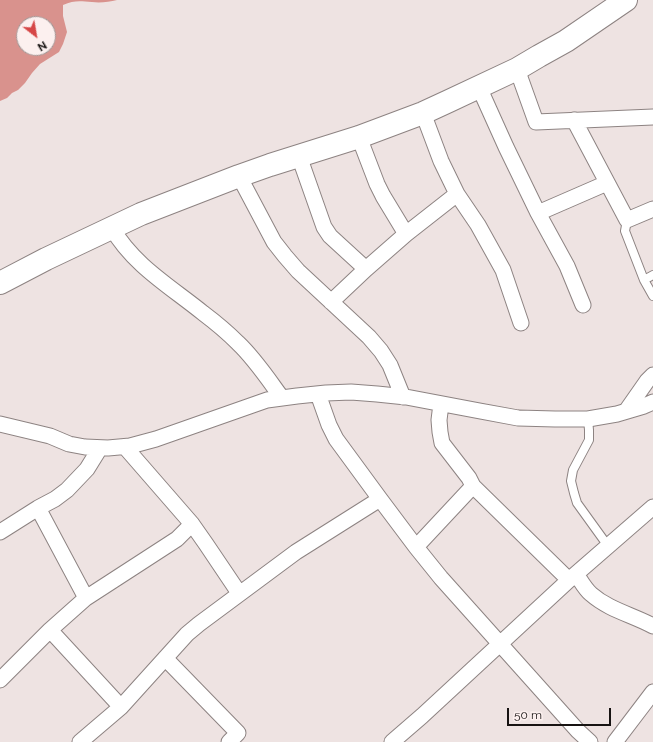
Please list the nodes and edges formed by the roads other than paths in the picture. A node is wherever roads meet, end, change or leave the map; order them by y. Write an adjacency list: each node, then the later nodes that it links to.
1 (626, 0): 2 (main road)
2 (517, 69): 3 (main road); 6 (street)
3 (479, 87): 4 (main road); 13 (street)
4 (423, 113): 7 (main road); 11 (street)
5 (653, 117): 6 (street)
6 (574, 120): 10 (street)
7 (359, 137): 8 (main road); 16 (street)
8 (299, 156): 9 (main road); 17 (street)
9 (239, 176): 15 (main road); 22 (street)
10 (607, 183): 13 (street); 14 (street)
11 (457, 194): 16 (street); 24 (street)
12 (653, 209): 14 (street)
13 (538, 213): 23 (street)
14 (627, 220): 19 (lane)
15 (112, 228): 20 (main road); 28 (street)
16 (406, 234): 17 (street)
17 (366, 269): 22 (street)
18 (653, 275): 19 (lane)
19 (644, 280): 21 (lane)
20 (0, 283)
21 (653, 296)
22 (331, 302): 27 (street)
23 (583, 305)
24 (521, 323)
25 (653, 375): 31 (street)
26 (318, 394): 27 (street); 28 (street); 37 (street)
27 (403, 397): 30 (street)
28 (282, 398): 34 (street)
29 (653, 402): 31 (street)
30 (441, 404): 32 (street); 36 (street)
31 (626, 411): 32 (street)
32 (588, 419): 42 (lane)
33 (0, 424): 35 (street)
34 (125, 447): 35 (street); 40 (street)
35 (100, 448): 39 (street)
36 (473, 486): 43 (street); 44 (street)
37 (380, 499): 43 (street); 45 (street)
38 (653, 507): 42 (street)
39 (38, 508): 41 (street); 46 (street)
40 (192, 524): 45 (street); 46 (street)
41 (0, 532)
42 (608, 546): 44 (street)
43 (416, 547): 49 (street)
44 (572, 577): 47 (street); 49 (street)
45 (239, 593): 50 (street)
46 (86, 598): 48 (street)
47 (653, 626)
48 (50, 630): 51 (street); 53 (street)
49 (500, 644): 56 (street); 57 (street)
50 (165, 658): 53 (street); 55 (street)
51 (0, 680)
52 (653, 692): 58 (street)
53 (121, 707): 54 (street)
54 (80, 742)
55 (229, 742)
56 (392, 742)
57 (590, 742)
58 (615, 742)

